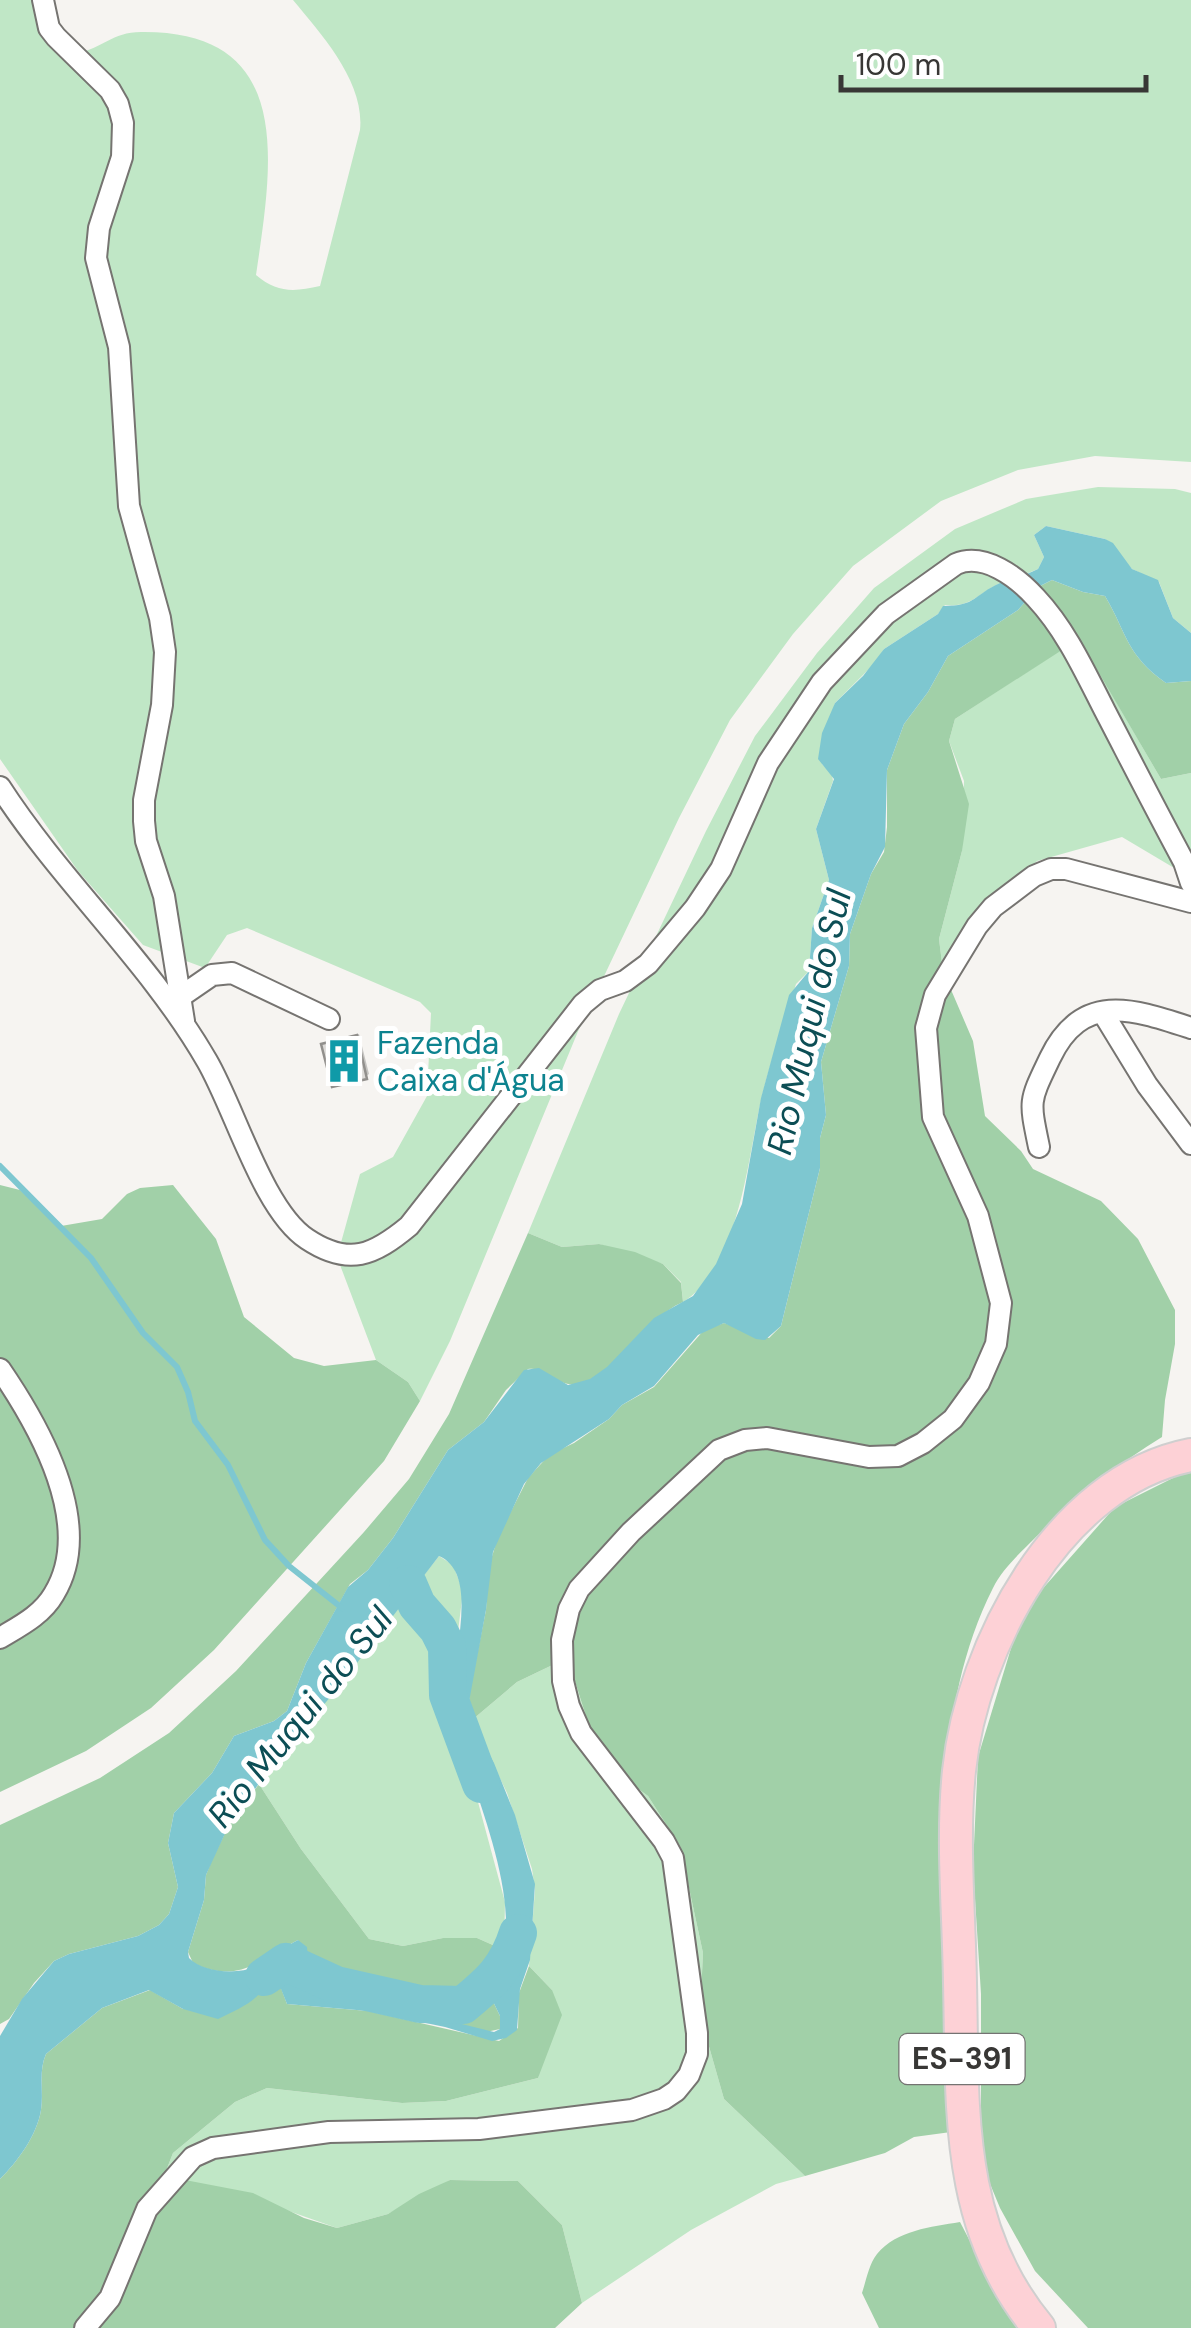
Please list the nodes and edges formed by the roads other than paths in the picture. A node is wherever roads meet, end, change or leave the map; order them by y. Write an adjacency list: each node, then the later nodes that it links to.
1 (43, 0): 5 (street)
2 (0, 787): 8 (street)
3 (1191, 883): 8 (street)
4 (1191, 902): 15 (street)
5 (180, 997): 7 (street); 8 (street)
6 (1103, 1012): 9 (street); 10 (street); 11 (street)
7 (329, 1019)
8 (185, 1025)
9 (1191, 1028)
10 (1191, 1144)
11 (1039, 1147)
12 (0, 1369): 14 (street)
13 (1191, 1455): 16 (main road, ES-391)
14 (0, 1638)
15 (84, 2328)
16 (1039, 2328)

